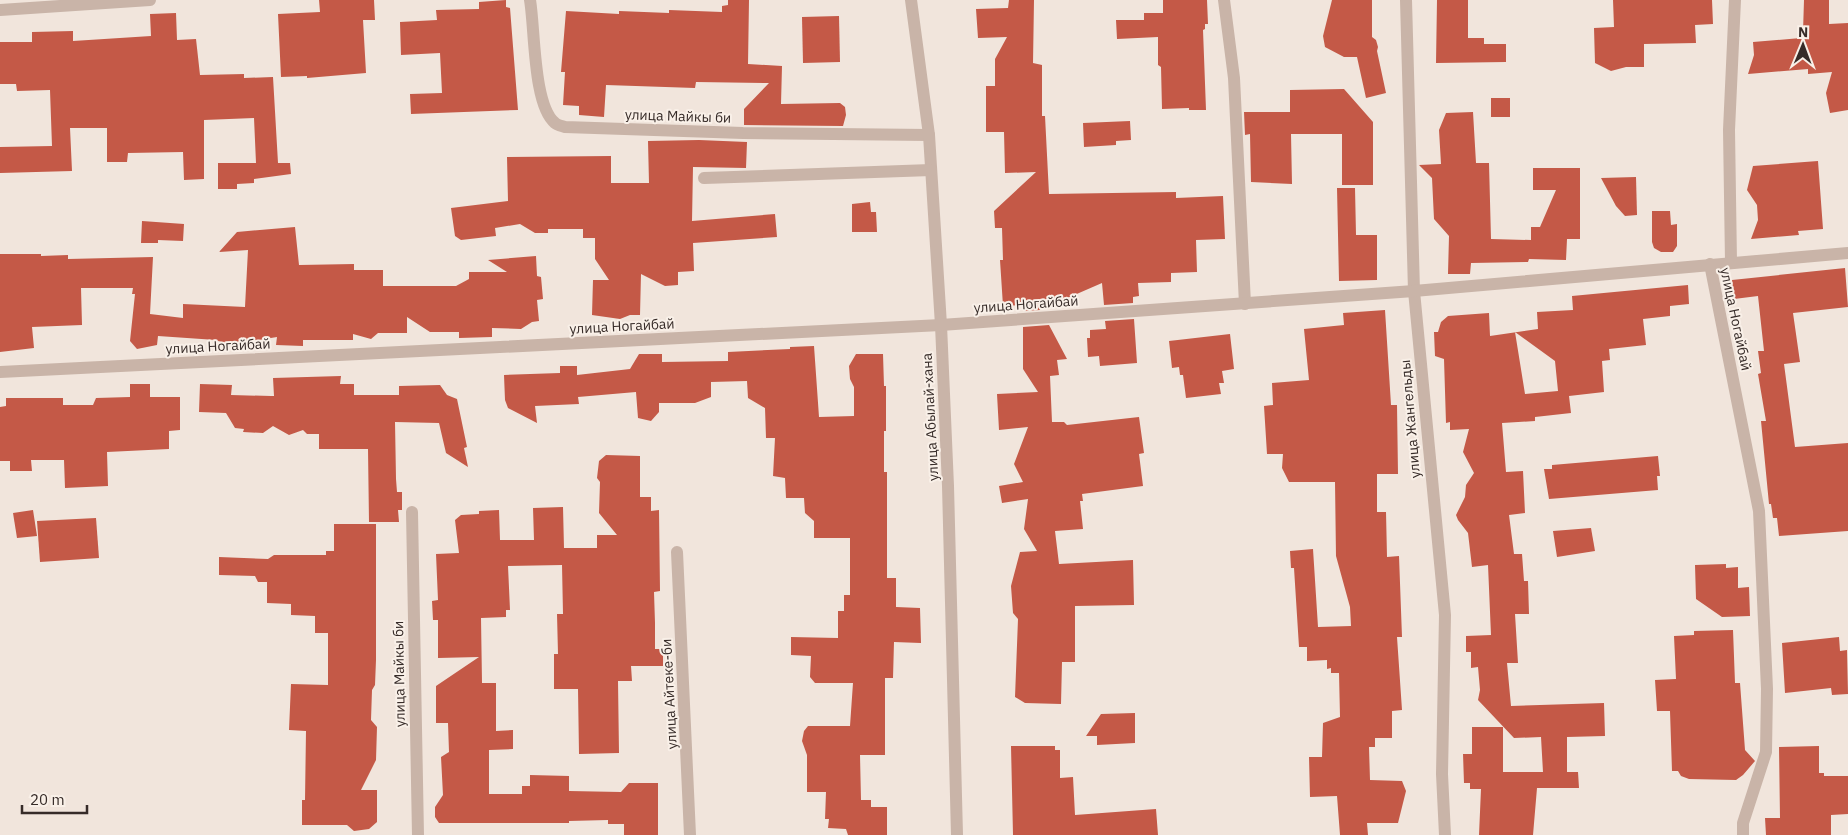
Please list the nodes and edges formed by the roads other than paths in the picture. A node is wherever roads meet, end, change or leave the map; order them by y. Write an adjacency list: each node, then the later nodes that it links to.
1 (150, 0): 7 (street)
2 (530, 0): 8 (street, улица Майкы би)
3 (911, 0): 8 (street, улица Абылай-хана)
4 (1224, 0): 15 (street)
5 (1406, 0): 14 (street, улица Жангельды)
6 (1735, 0): 12 (street, улица Ногайбай)
7 (0, 10)
8 (929, 135): 9 (street, улица Абылай-хана)
9 (931, 170): 10 (street); 16 (street, улица Абылай-хана)
10 (704, 178)
11 (1848, 253): 12 (street)
12 (1732, 262): 13 (street)
13 (1710, 264): 14 (street, улица Ногайбай); 24 (street, улица Ногайбай)
14 (1414, 291): 15 (street, улица Ногайбай); 23 (street, улица Жангельды)
15 (1245, 304): 16 (street, улица Ногайбай)
16 (941, 324): 17 (street, улица Ногайбай); 22 (street, улица Абылай-хана)
17 (0, 372)
18 (412, 512): 20 (street, улица Майкы би)
19 (677, 552): 21 (street, улица Айтеке-би)
20 (418, 835)
21 (690, 835)
22 (957, 835)
23 (1445, 835)
24 (1743, 835)

